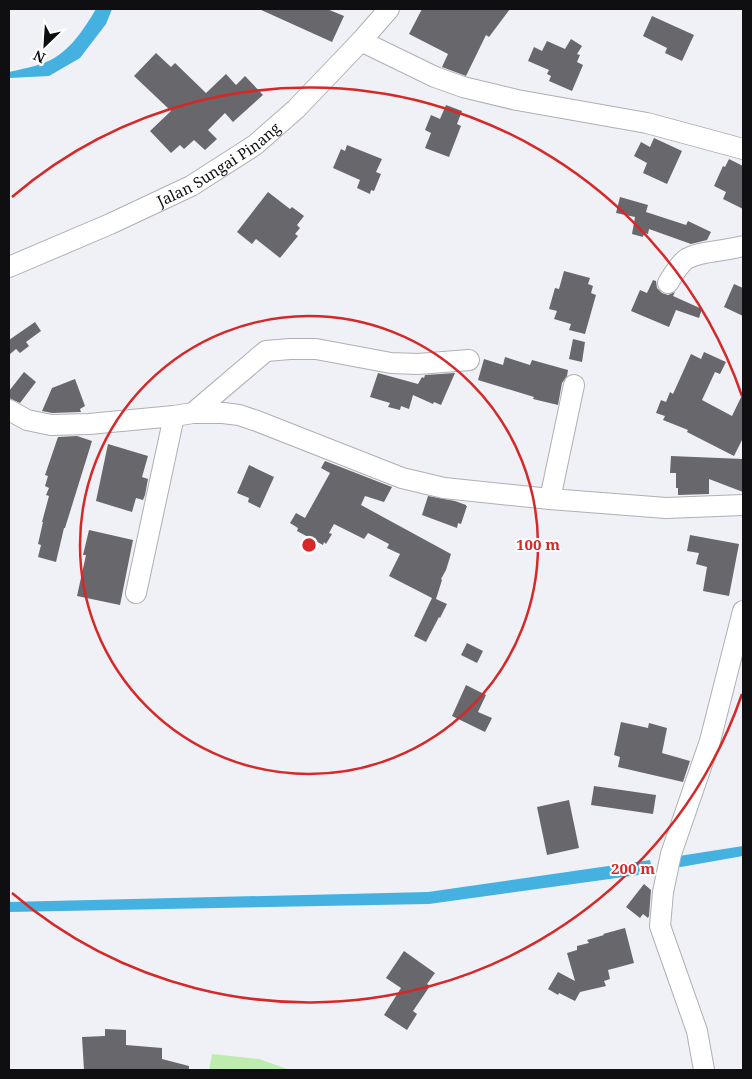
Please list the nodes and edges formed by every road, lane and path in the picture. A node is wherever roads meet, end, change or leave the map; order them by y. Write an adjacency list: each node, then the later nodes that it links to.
1 (389, 9): 2 (street, Jalan Sungai Pinang)
2 (361, 41): 3 (street); 5 (street, Jalan Sungai Pinang)
3 (743, 149)
4 (743, 246): 6 (street)
5 (9, 267)
6 (668, 282)
7 (469, 360): 10 (street)
8 (574, 385): 11 (street)
9 (9, 410): 10 (street)
10 (184, 414): 11 (street); 13 (street)
11 (550, 498): 12 (street)
12 (743, 505)
13 (136, 593)
14 (743, 611): 15 (street)
15 (704, 1070)

